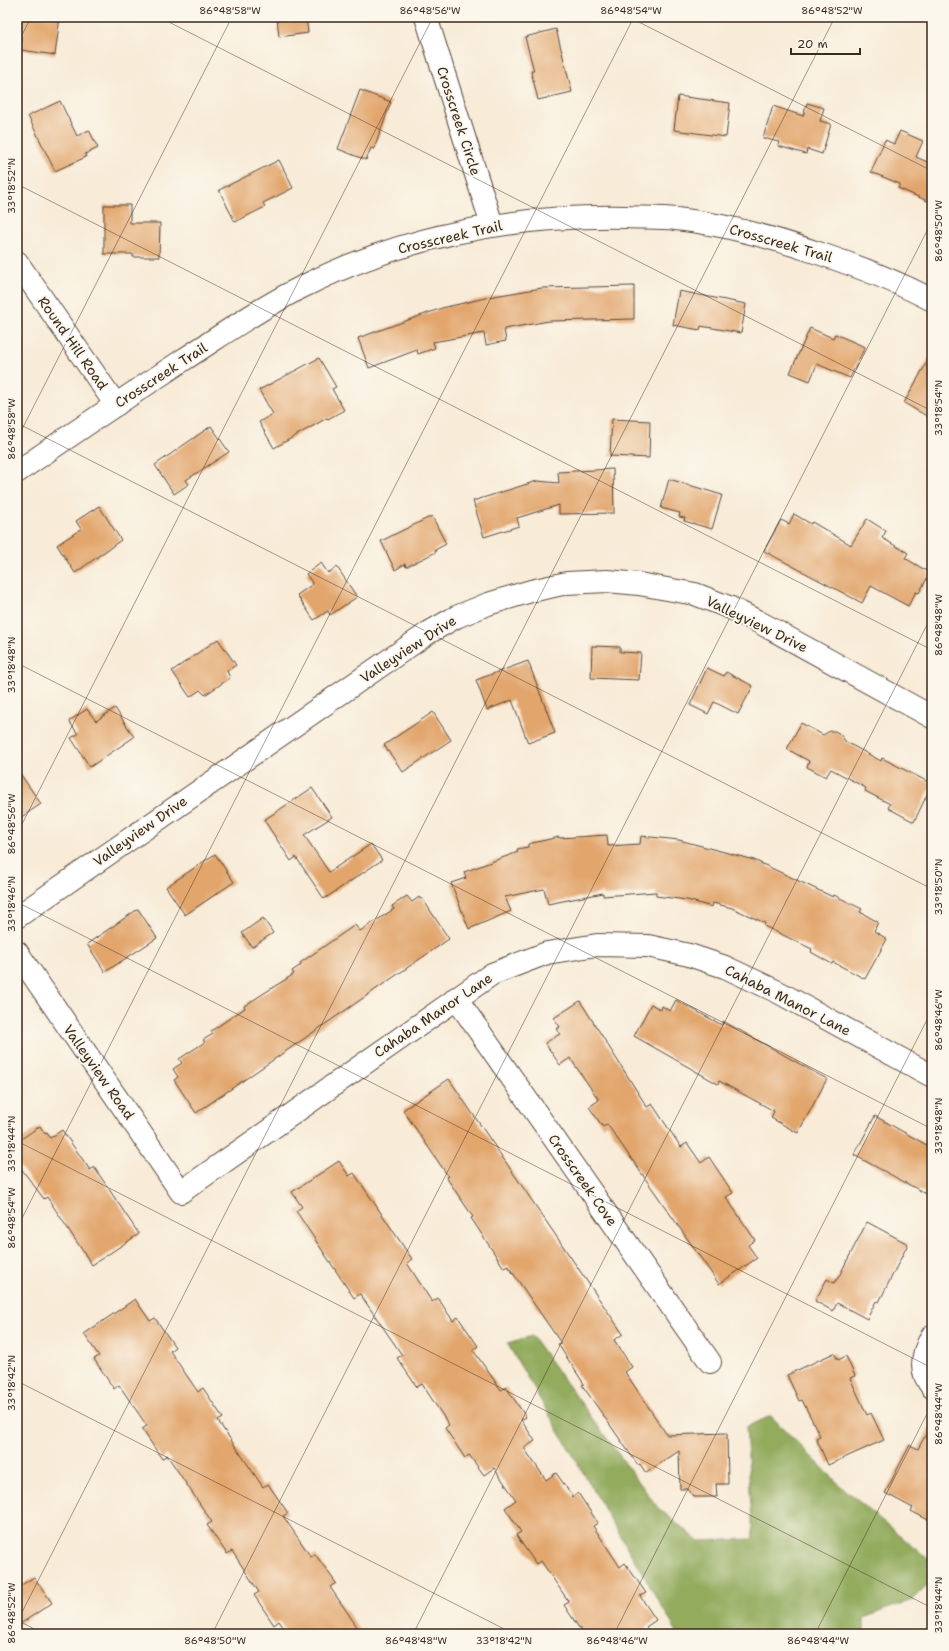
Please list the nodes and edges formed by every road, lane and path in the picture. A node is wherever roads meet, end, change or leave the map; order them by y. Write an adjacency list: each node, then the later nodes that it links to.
1 (426, 17): 2 (street, Crosscreek Circle)
2 (492, 225): 4 (street, Crosscreek Trail); 5 (street, Crosscreek Trail)
3 (17, 262): 5 (street, Round Hill Road)
4 (932, 300)
5 (116, 405): 6 (street, Crosscreek Trail)
6 (17, 472)
7 (932, 717): 8 (street, Valleyview Drive)
8 (17, 917)
9 (17, 952): 12 (street, Valleyview Road)
10 (456, 998): 11 (street, Cahaba Manor Lane); 12 (street, Cahaba Manor Lane); 14 (street, Crosscreek Cove)
11 (932, 1076)
12 (181, 1192)
13 (932, 1336): 15 (street)
14 (710, 1362)
15 (928, 1380)

